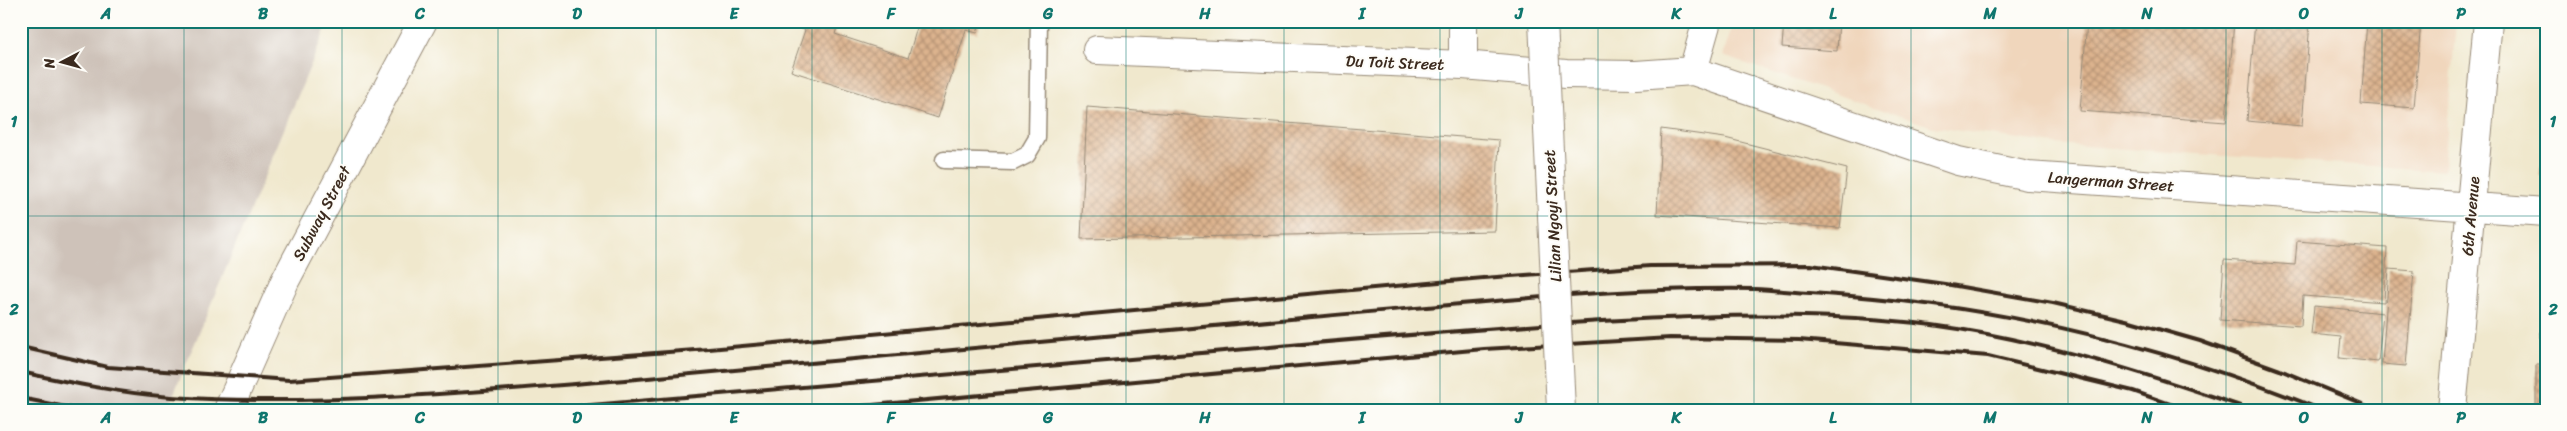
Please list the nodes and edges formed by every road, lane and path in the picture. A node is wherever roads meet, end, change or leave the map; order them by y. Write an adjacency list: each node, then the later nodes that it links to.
1 (423, 21): 13 (street, Subway Street)
2 (1039, 21): 10 (lane)
3 (1463, 21): 8 (street)
4 (1543, 21): 14 (street, Lilian Ngoyi Street, bridge)
5 (1707, 21): 9 (street)
6 (2488, 21): 11 (street, 6th Avenue)
7 (1097, 50): 8 (street, Du Toit Street)
8 (1463, 65): 9 (street, Du Toit Street)
9 (1692, 71): 11 (street, Langerman Street)
10 (944, 160)
11 (2471, 206): 12 (street, Langerman Street); 15 (street, 6th Avenue)
12 (2546, 212)
13 (228, 410)
14 (1561, 410)
15 (2452, 410)

